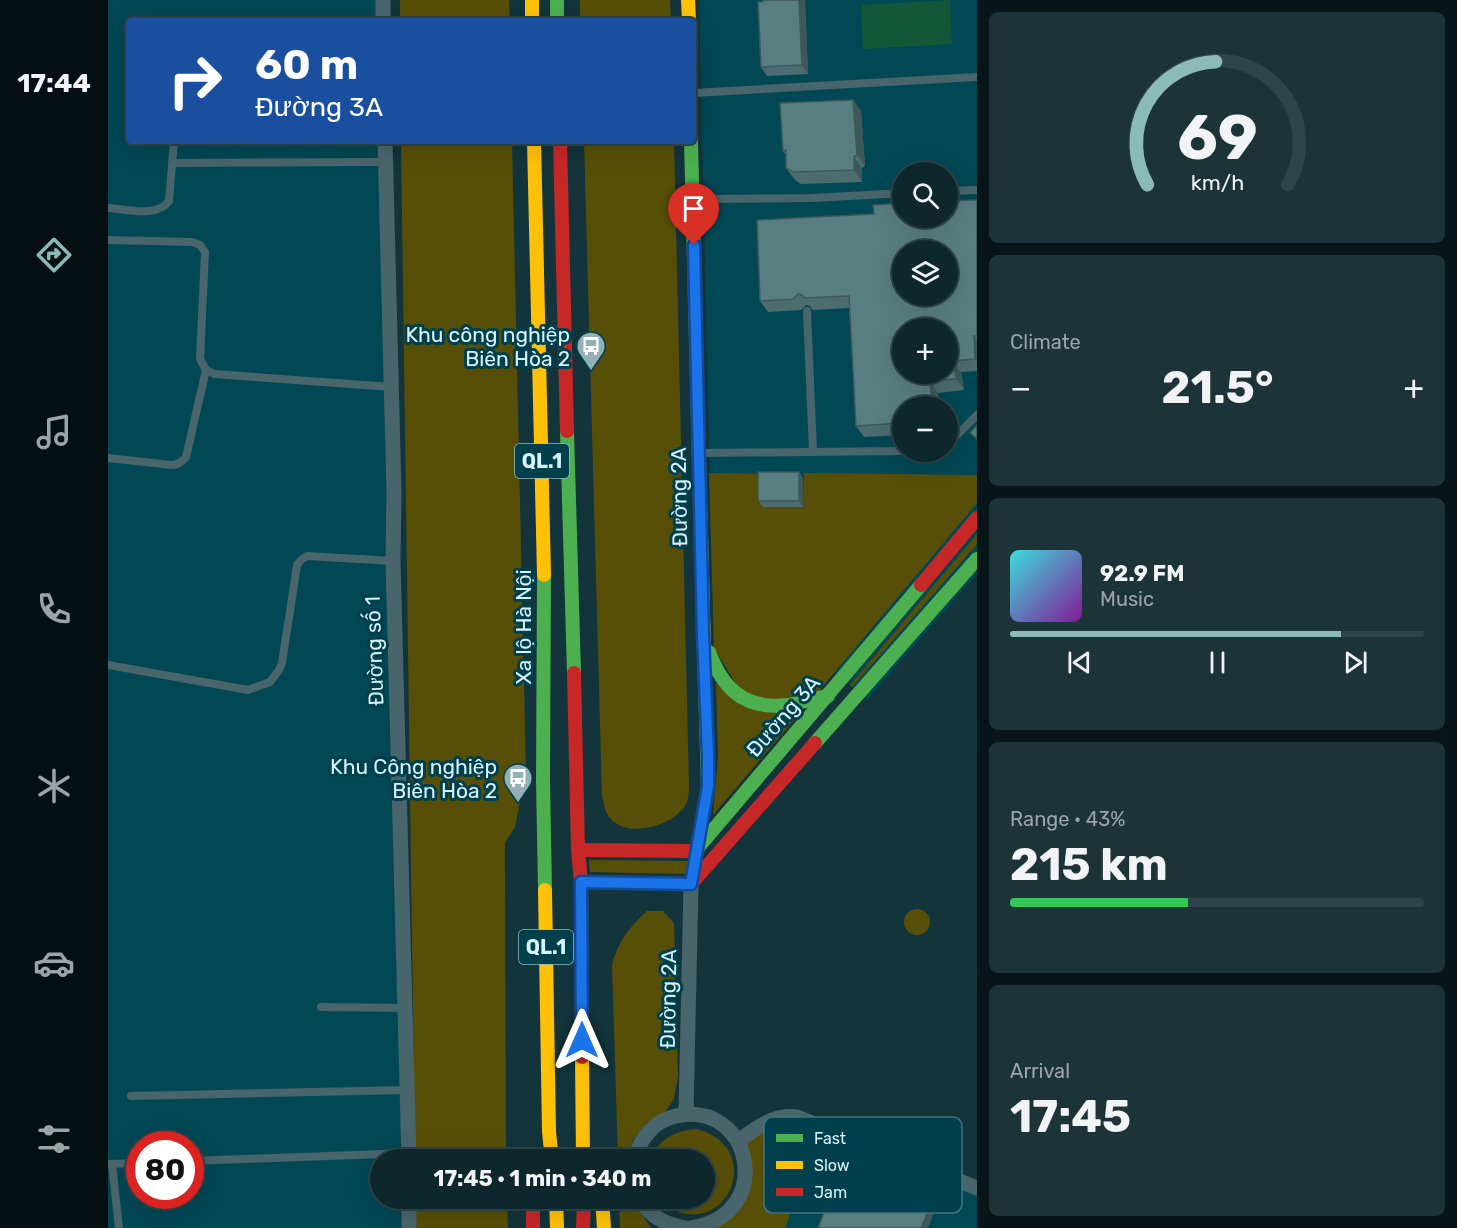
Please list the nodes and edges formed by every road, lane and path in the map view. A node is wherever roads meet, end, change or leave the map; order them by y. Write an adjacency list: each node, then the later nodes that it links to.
1 (382, 0): 5 (street)
2 (532, 0): 6 (main road)
3 (557, 0): 7 (main road)
4 (688, 0): 8 (main road)
5 (383, 18)
6 (532, 18)
7 (557, 18)
8 (689, 18)
9 (977, 77): 10 (lane)
10 (696, 93)
11 (174, 144): 17 (lane)
12 (386, 144): 16 (street, Đường số 1)
13 (534, 144): 48 (main road, Xa lộ Hà Nội / QL.1)
14 (560, 144): 39 (main road, QL.1)
15 (691, 144): 21 (main road, Đường 2A)
16 (386, 162): 17 (lane); 26 (street, Đường số 1)
17 (174, 163): 22 (lane)
18 (977, 190): 19 (lane)
19 (958, 191)
20 (892, 194): 21 (lane)
21 (692, 199): 31 (main road, Đường 2A)
22 (108, 208)
23 (108, 240): 25 (lane)
24 (807, 311): 30 (lane)
25 (206, 370): 26 (lane); 32 (lane)
26 (391, 387): 35 (street, Đường số 1)
27 (977, 415): 28 (lane)
28 (958, 434)
29 (892, 451): 30 (lane)
30 (813, 452): 31 (lane)
31 (699, 453): 36 (main road, Đường 2A)
32 (108, 458)
33 (977, 518): 38 (main road, Đường 3A)
34 (977, 559): 42 (main road, Đường 3A)
35 (393, 561): 37 (lane); 44 (street, Đường số 1)
36 (703, 634): 38 (main road); 40 (main road, Đường 2A)
37 (108, 665)
38 (828, 696): 40 (main road, Đường 3A)
39 (578, 850): 40 (main road); 41 (main road, QL.1)
40 (696, 851): 42 (main road, Đường 2A)
41 (581, 882): 42 (main road); 47 (main road, QL.1)
42 (691, 884): 49 (street, Đường 2A)
43 (321, 1007): 44 (lane)
44 (405, 1008): 45 (street, Đường số 1)
45 (407, 1090): 46 (lane); 55 (street, Đường số 1)
46 (131, 1096)
47 (583, 1107): 57 (main road, QL.1); 58 (main road, QL.1)
48 (549, 1113): 54 (main road, Xa lộ Hà Nội / QL.1); 56 (main road, Xa lộ Hà Nội / QL.1)
49 (686, 1114): 53 (street); 59 (street)
50 (778, 1117): 51 (street)
51 (797, 1117)
52 (764, 1123): 53 (street)
53 (738, 1140): 79 (street)
54 (538, 1141)
55 (409, 1149)
56 (551, 1149)
57 (583, 1149)
58 (592, 1149)
59 (636, 1149)
60 (370, 1157): 61 (lane)
61 (204, 1161)
62 (126, 1163): 63 (lane)
63 (110, 1164): 72 (lane)
64 (962, 1182): 65 (street)
65 (977, 1188)
66 (409, 1209): 73 (street)
67 (532, 1209): 74 (main road)
68 (556, 1209): 75 (main road)
69 (584, 1209): 76 (main road)
70 (602, 1209): 77 (main road)
71 (647, 1209): 78 (street)
72 (119, 1228)
73 (409, 1228)
74 (533, 1228)
75 (557, 1228)
76 (583, 1228)
77 (603, 1228)
78 (685, 1228)
79 (691, 1228)

